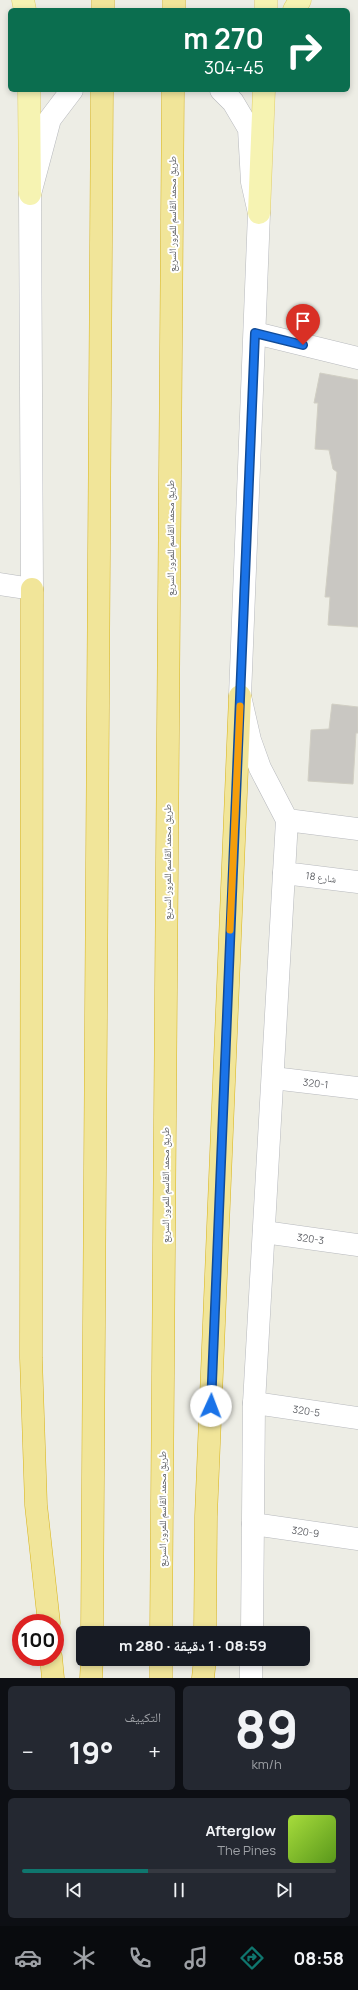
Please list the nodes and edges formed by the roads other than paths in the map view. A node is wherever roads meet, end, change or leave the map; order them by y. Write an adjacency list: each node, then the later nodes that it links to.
1 (29, 92): 7 (main road)
2 (70, 92): 7 (street)
3 (102, 92): 27 (highway)
4 (173, 92): 28 (highway, طريق محمد القاسم للمرور السريع)
5 (223, 92): 8 (street)
6 (264, 92): 8 (main road)
7 (30, 194): 12 (street)
8 (259, 212): 9 (street)
9 (255, 333): 10 (street); 13 (street)
10 (358, 358)
11 (0, 584): 12 (street)
12 (32, 589): 26 (highway)
13 (240, 696): 14 (street); 29 (highway)
14 (287, 820): 15 (street); 16 (street)
15 (358, 829)
16 (284, 873): 17 (street, شارع 18); 18 (street)
17 (358, 882)
18 (273, 1078): 19 (street, 320-1); 20 (street)
19 (358, 1088)
20 (264, 1232): 21 (street, 320-3); 22 (street)
21 (358, 1245)
22 (254, 1403): 23 (street, 320-5); 24 (street)
23 (358, 1418)
24 (253, 1524): 25 (street, 320-9); 30 (street)
25 (358, 1539)
26 (48, 1614)
27 (92, 1626)
28 (161, 1626)
29 (205, 1626)
30 (252, 1626)
31 (52, 1666): 36 (highway)
32 (92, 1666): 37 (highway)
33 (161, 1666): 38 (highway)
34 (204, 1666): 39 (highway)
35 (251, 1666): 40 (street)
36 (53, 1678)
37 (92, 1678)
38 (161, 1678)
39 (203, 1678)
40 (251, 1678)

